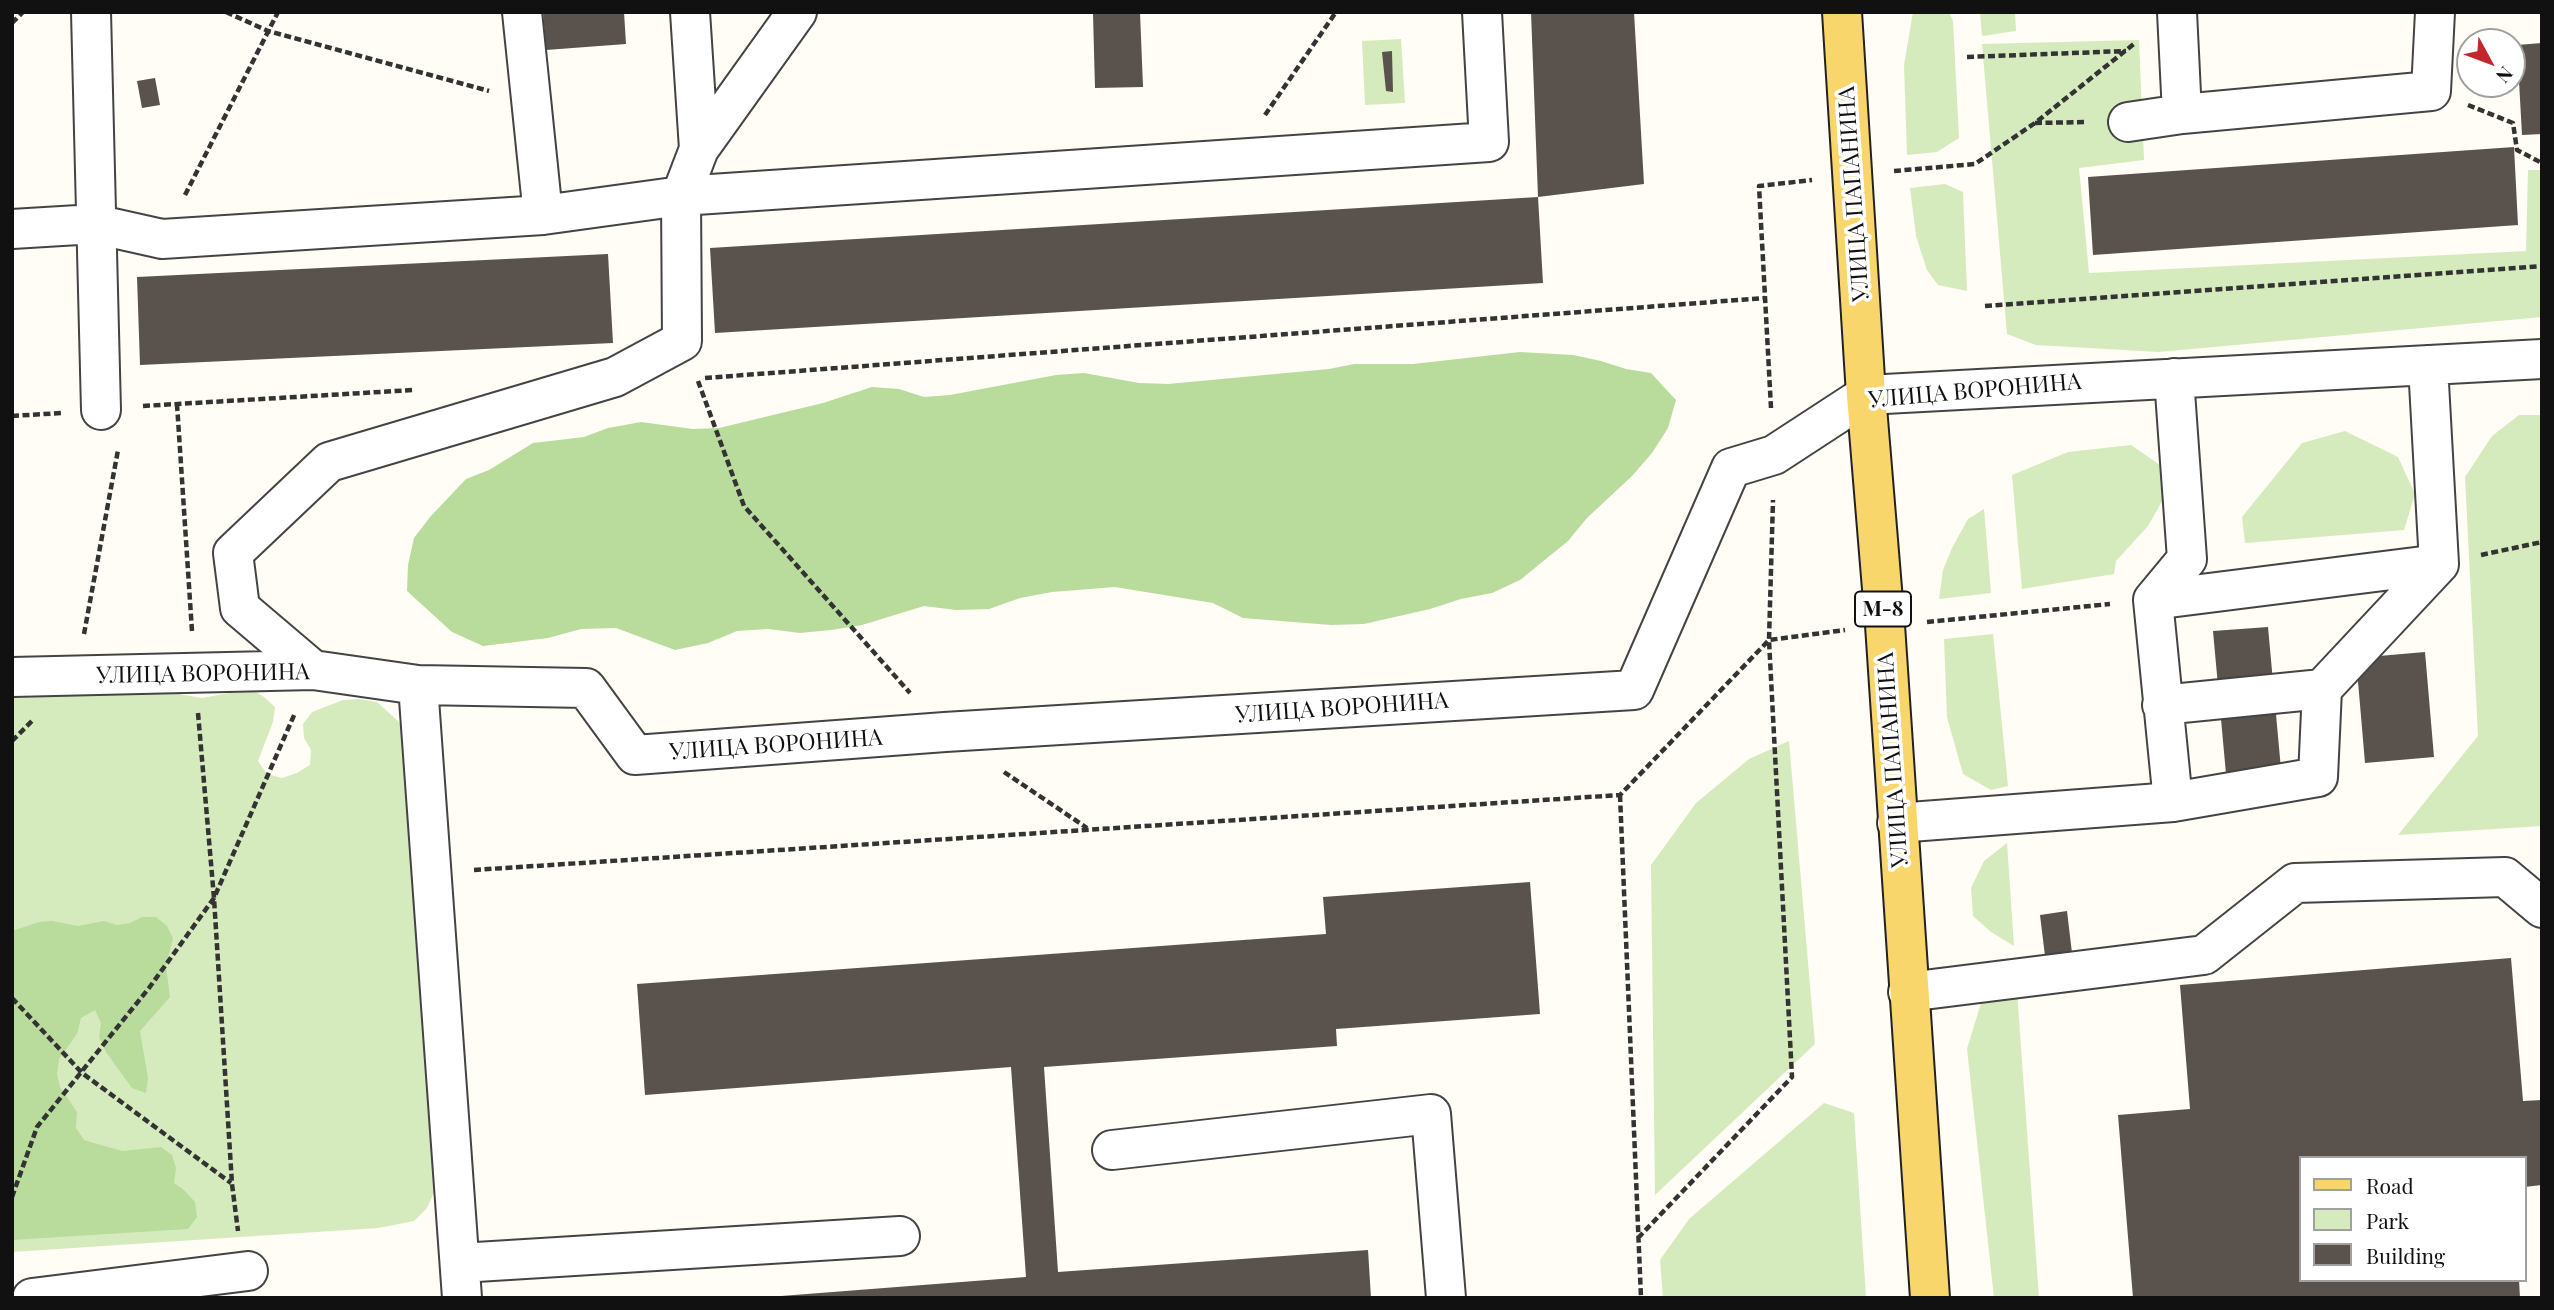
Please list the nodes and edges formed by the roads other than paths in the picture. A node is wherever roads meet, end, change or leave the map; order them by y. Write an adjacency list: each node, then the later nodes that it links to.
1 (91, 12): 14 (street)
2 (522, 12): 13 (street)
3 (690, 12): 11 (street)
4 (797, 12): 11 (street)
5 (1482, 12): 12 (street)
6 (1842, 12): 19 (main road, УЛИЦА ПАПАНИНА / М-8)
7 (2177, 12): 9 (street)
8 (2435, 12): 9 (street)
9 (2182, 114): 10 (street)
10 (2128, 122)
11 (699, 149): 12 (street)
12 (681, 196): 13 (street); 23 (street)
13 (543, 215): 14 (street)
14 (95, 225): 15 (street); 20 (street)
15 (12, 229)
16 (2542, 359): 17 (street, УЛИЦА ВОРОНИНА)
17 (2428, 365): 18 (street, УЛИЦА ВОРОНИНА); 21 (street)
18 (2174, 378): 19 (street, УЛИЦА ВОРОНИНА); 22 (street)
19 (1866, 395): 25 (street, УЛИЦА ВОРОНИНА); 29 (main road, УЛИЦА ПАПАНИНА / М-8)
20 (102, 410)
21 (2439, 564): 22 (street); 26 (street)
22 (2153, 600): 27 (street)
23 (313, 670): 24 (street, УЛИЦА ВОРОНИНА); 25 (street, УЛИЦА ВОРОНИНА)
24 (12, 677)
25 (418, 685): 35 (street)
26 (2322, 689): 27 (street); 28 (street)
27 (2162, 705): 28 (street)
28 (2173, 802): 29 (street)
29 (1898, 823): 31 (main road, УЛИЦА ПАПАНИНА)
30 (2542, 908): 31 (street)
31 (1908, 992): 38 (main road, УЛИЦА ПАПАНИНА)
32 (1112, 1150): 37 (street)
33 (900, 1236): 35 (street)
34 (246, 1271): 36 (street)
35 (461, 1280)
36 (32, 1298)
37 (1446, 1298)
38 (1930, 1298)

